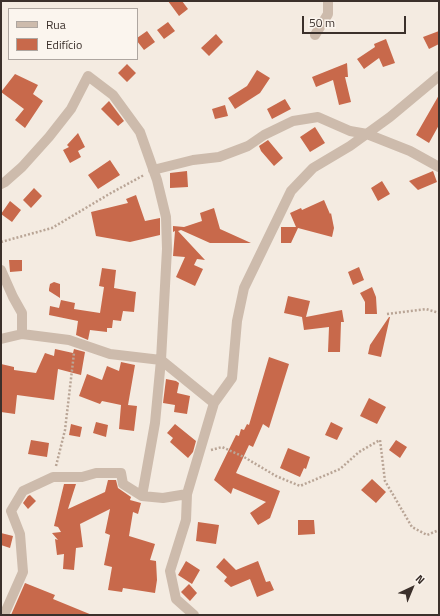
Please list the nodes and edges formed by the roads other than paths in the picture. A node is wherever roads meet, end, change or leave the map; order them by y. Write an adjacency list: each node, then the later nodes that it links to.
1 (328, 1): 2 (street)
2 (315, 35)
3 (439, 76): 4 (street)
4 (367, 134): 5 (street); 6 (street); 12 (street)
5 (439, 168)
6 (153, 170): 7 (street); 11 (street)
7 (1, 184)
8 (1, 270): 9 (street)
9 (22, 334): 10 (street); 11 (street)
10 (1, 339)
11 (161, 360): 12 (street); 14 (street)
12 (214, 403): 13 (street)
13 (187, 494): 14 (street); 16 (street)
14 (142, 496): 15 (street)
15 (4, 615)
16 (194, 615)

